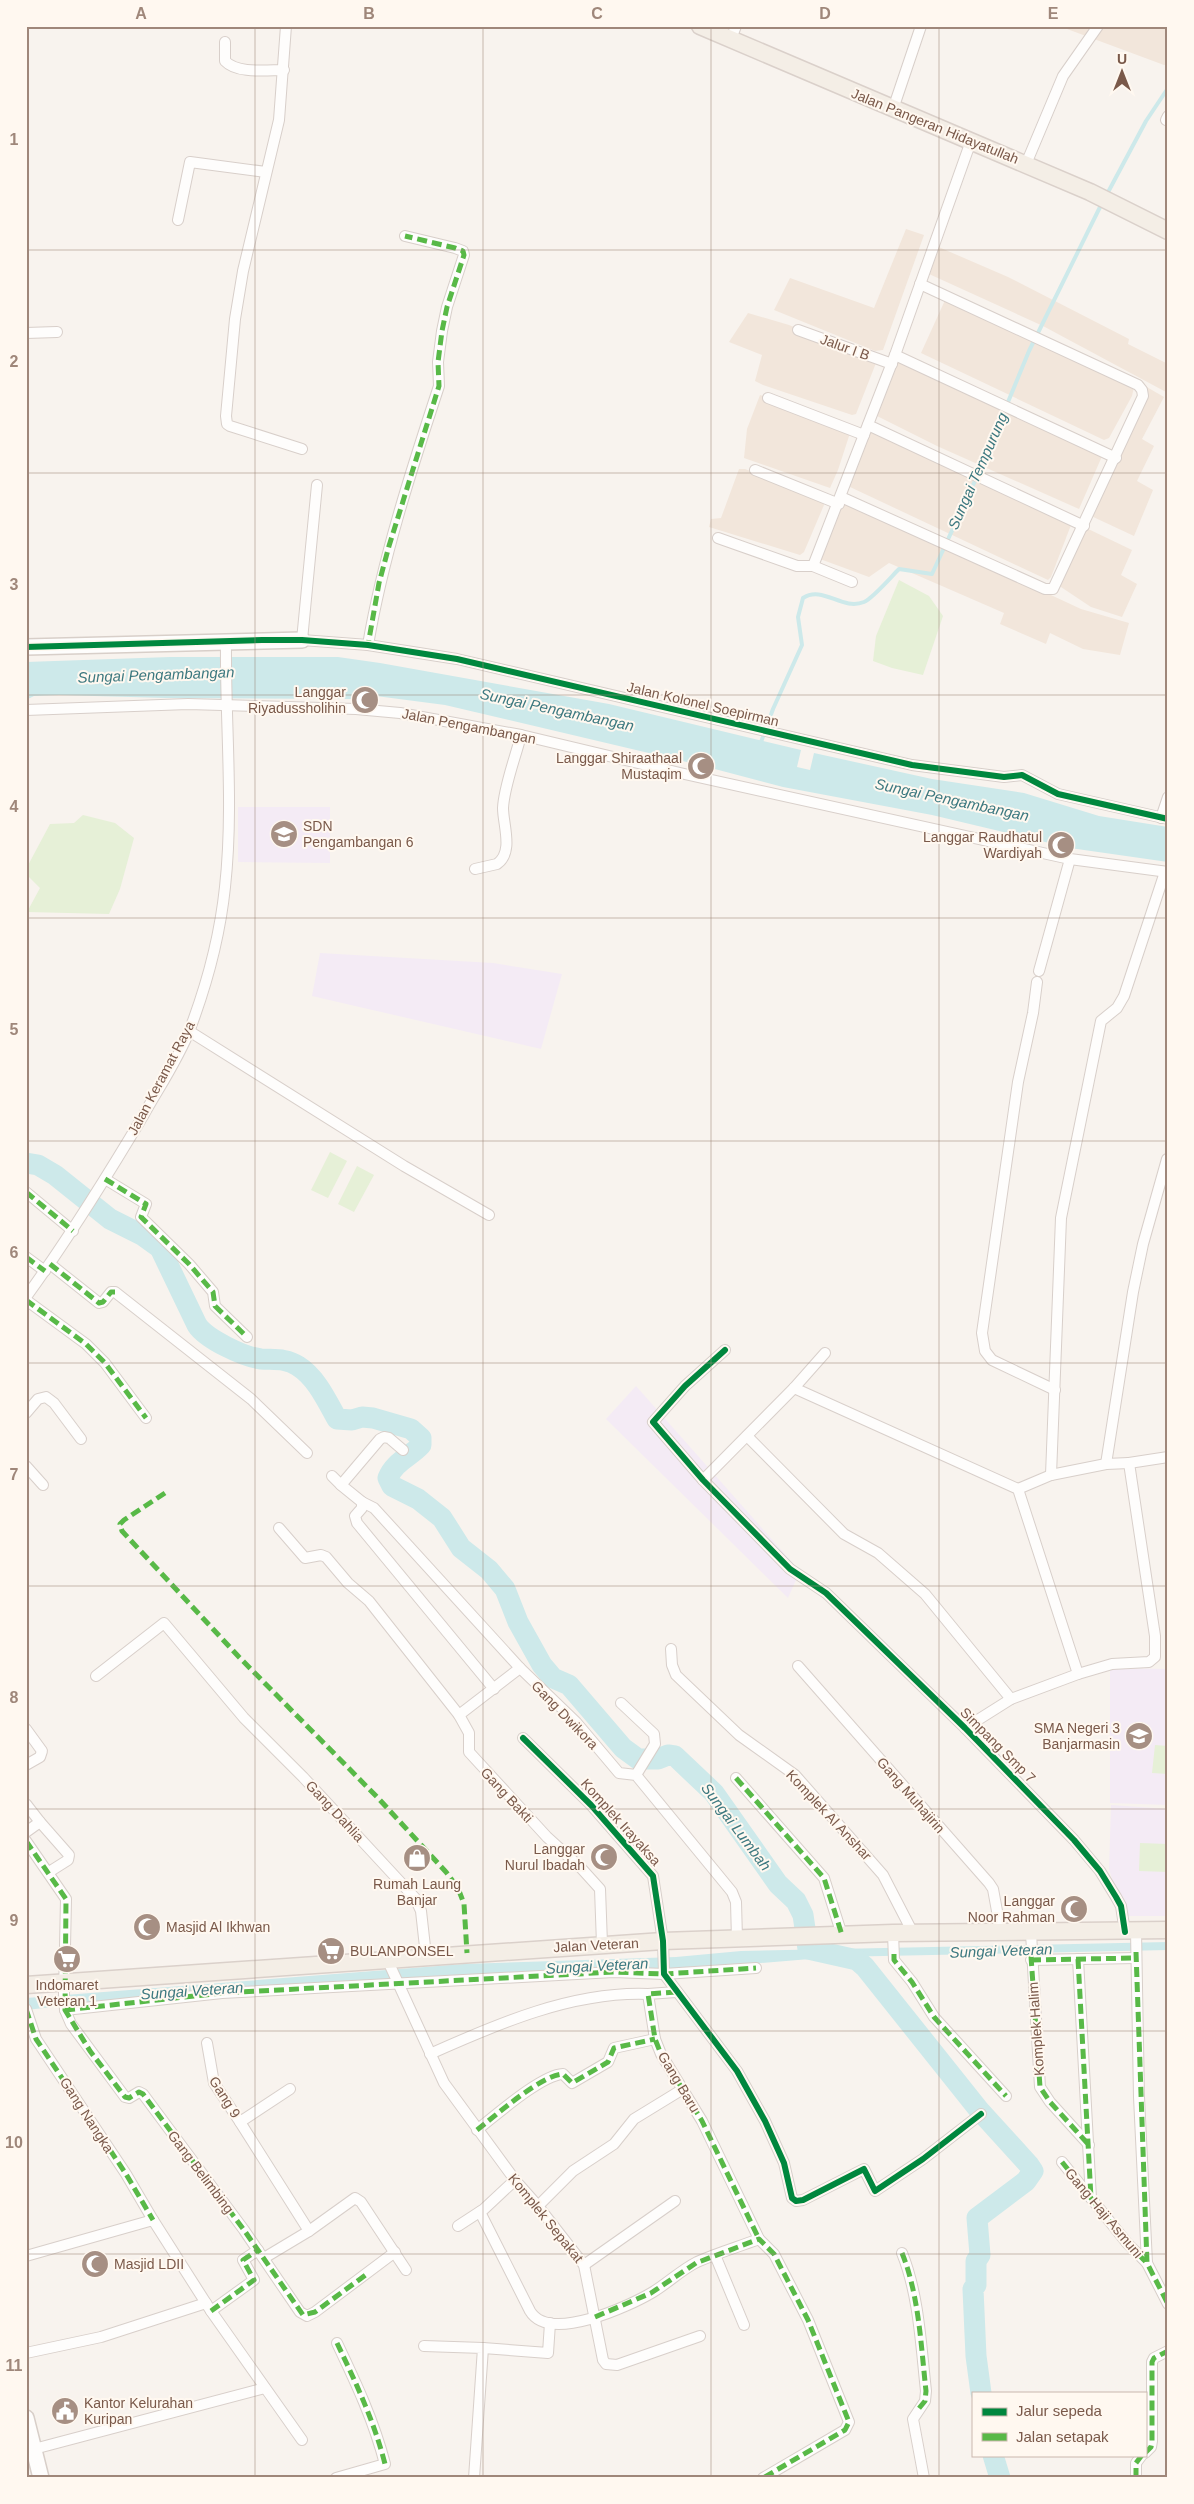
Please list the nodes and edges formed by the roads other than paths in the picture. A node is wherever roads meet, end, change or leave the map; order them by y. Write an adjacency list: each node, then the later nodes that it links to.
1 (286, 26): 9 (street)
2 (700, 26): 6 (main road, Jalan Pangeran Hidayatullah)
3 (921, 26): 10 (street)
4 (1091, 26): 7 (street)
5 (1098, 26): 7 (street)
6 (733, 33): 10 (main road, Jalan Pangeran Hidayatullah)
7 (1089, 41): 12 (street)
8 (225, 42): 9 (street)
9 (284, 70): 13 (street)
10 (894, 109): 11 (main road, Jalan Pangeran Hidayatullah)
11 (971, 141): 12 (main road, Jalan Pangeran Hidayatullah); 17 (street)
12 (1026, 164): 15 (main road, Jalan Pangeran Hidayatullah)
13 (266, 172): 14 (street); 24 (street)
14 (178, 220)
15 (1168, 231)
16 (405, 236): 34 (street)
17 (920, 284): 21 (street); 25 (street)
18 (798, 330): 21 (street, Jalur I B)
19 (57, 332): 20 (street)
20 (26, 333)
21 (894, 360): 23 (street); 25 (street, Jalur I B)
22 (768, 398): 23 (street)
23 (866, 430): 28 (street); 29 (street)
24 (302, 449)
25 (1116, 458): 29 (street)
26 (755, 470): 28 (street)
27 (317, 485): 33 (street)
28 (840, 501): 29 (street); 31 (street)
29 (1084, 526)
30 (718, 538): 31 (street)
31 (813, 566): 32 (street)
32 (852, 582)
33 (302, 640): 34 (street, Jalan Kolonel Soepirman); 36 (street, Jalan Kolonel Soepirman)
34 (368, 645): 41 (street, Jalan Kolonel Soepirman)
35 (26, 647): 36 (street, Jalan Kolonel Soepirman)
36 (226, 647): 37 (street, Jalan Keramat Raya)
37 (227, 704): 38 (street, Jalan Pengambangan); 39 (street, Jalan Pengambangan); 45 (street, Jalan Keramat Raya)
38 (26, 710)
39 (522, 735): 42 (street, Jalan Pengambangan); 43 (street)
40 (1168, 798): 41 (street)
41 (1164, 818)
42 (1070, 859): 44 (street, Jalan Pengambangan); 58 (street)
43 (476, 869)
44 (1167, 872): 58 (street)
45 (189, 1031): 47 (street, Jalan Keramat Raya); 49 (street)
46 (1167, 1159): 67 (street)
47 (105, 1179): 50 (street, Jalan Keramat Raya); 54 (street)
48 (26, 1192): 50 (street)
49 (488, 1215)
50 (73, 1231): 52 (street, Jalan Keramat Raya)
51 (26, 1257): 52 (street)
52 (48, 1268): 53 (street, Jalan Keramat Raya); 64 (street)
53 (26, 1298): 60 (street)
54 (247, 1337)
55 (725, 1350): 71 (street, Simpang Smp 7)
56 (825, 1353): 57 (street)
57 (794, 1388): 61 (street); 74 (street)
58 (1055, 1390): 69 (street)
59 (26, 1413): 62 (street)
60 (146, 1418)
61 (747, 1436): 71 (street); 83 (street)
62 (81, 1439)
63 (403, 1450): 73 (street)
64 (307, 1453)
65 (1168, 1457): 66 (street)
66 (1129, 1462): 67 (street); 80 (street)
67 (1106, 1464): 69 (street)
68 (26, 1466): 72 (street)
69 (1051, 1474): 74 (street)
70 (332, 1476): 73 (street, Gang Dwikora)
71 (703, 1480): 86 (street, Simpang Smp 7)
72 (42, 1485)
73 (341, 1485): 75 (street, Gang Dwikora)
74 (1018, 1489): 80 (street)
75 (362, 1502): 79 (street, Gang Dwikora); 82 (street)
76 (279, 1528): 85 (street, Gang Bakti)
77 (671, 1649): 98 (street, Komplek Al Anshar)
78 (798, 1666): 99 (street, Gang Muhajirin)
79 (520, 1668): 82 (street); 90 (street, Gang Dwikora)
80 (1078, 1674): 83 (street)
81 (96, 1676): 108 (street, Gang Dahlia)
82 (494, 1689): 85 (street)
83 (1011, 1699): 86 (street)
84 (621, 1702): 90 (street)
85 (459, 1714): 105 (street, Gang Bakti)
86 (965, 1728): 100 (street, Simpang Smp 7)
87 (26, 1729): 89 (street)
88 (523, 1738): 106 (street, Komplek Irayaksa)
89 (26, 1765)
90 (638, 1772): 104 (street)
91 (736, 1778): 101 (street)
92 (26, 1804): 93 (street)
93 (40, 1822): 94 (street); 96 (street)
94 (26, 1832)
95 (26, 1841): 96 (street, Gang Belimbing)
96 (49, 1872): 116 (street, Gang Belimbing)
97 (1168, 1930): 100 (main road, Jalan Veteran)
98 (913, 1933): 99 (main road, Jalan Veteran); 102 (main road, Jalan Veteran)
99 (1001, 1933): 103 (main road, Jalan Veteran)
100 (1132, 1934): 103 (main road, Jalan Veteran); 107 (street, Simpang Smp 7)
101 (842, 1935): 102 (main road, Jalan Veteran); 104 (main road, Jalan Veteran)
102 (893, 1937): 126 (street)
103 (1031, 1937): 109 (street, Komplek Halim)
104 (737, 1939): 106 (main road, Jalan Veteran)
105 (602, 1944): 106 (main road, Jalan Veteran); 108 (main road, Jalan Veteran)
106 (663, 1946): 113 (street)
107 (1136, 1955): 110 (street); 146 (street, Simpang Smp 7)
108 (426, 1956): 111 (main road, Jalan Veteran)
109 (1032, 1958): 110 (street); 130 (street, Komplek Halim)
110 (1078, 1959): 130 (street)
111 (389, 1965): 114 (street, Komplek Sepakat); 116 (main road, Jalan Veteran)
112 (756, 1968): 113 (street)
113 (664, 1972): 114 (street); 117 (street)
114 (396, 1983): 120 (street); 123 (street, Komplek Sepakat)
115 (26, 1985): 116 (main road, Jalan Veteran)
116 (64, 1988): 120 (street, Gang Belimbing)
117 (676, 1992): 118 (street); 127 (street)
118 (648, 1994): 121 (street, Gang Baru); 123 (street)
119 (26, 2010): 137 (street, Gang Nangka)
120 (65, 2010): 143 (street, Gang Belimbing)
121 (655, 2039): 125 (street, Gang Baru); 129 (street)
122 (207, 2043): 128 (street, Gang 9)
123 (430, 2054): 129 (street, Komplek Sepakat)
124 (290, 2088): 128 (street, Gang 9)
125 (683, 2089): 135 (street); 140 (street, Gang Baru)
126 (1006, 2096)
127 (981, 2114)
128 (240, 2122): 139 (street)
129 (477, 2130): 132 (street, Komplek Sepakat)
130 (1089, 2145): 133 (street)
131 (1062, 2162): 133 (street, Gang Haji Asmuni)
132 (515, 2180): 135 (street, Komplek Sepakat); 136 (street)
133 (1091, 2198): 146 (street, Gang Haji Asmuni)
134 (675, 2200): 147 (street)
135 (538, 2206): 147 (street, Komplek Sepakat)
136 (480, 2212): 138 (street); 152 (street)
137 (153, 2220): 145 (street); 150 (street, Gang Nangka)
138 (458, 2226)
139 (309, 2231): 141 (street); 143 (street)
140 (758, 2239): 144 (street); 169 (street)
141 (395, 2252): 143 (street, Gang Belimbing); 148 (street)
142 (902, 2253): 170 (street)
143 (261, 2254): 150 (street)
144 (716, 2255): 151 (street); 153 (street)
145 (26, 2256)
146 (1147, 2263): 149 (street)
147 (584, 2265): 151 (street, Komplek Sepakat)
148 (406, 2270)
149 (1168, 2304)
150 (208, 2307): 159 (street); 160 (street, Gang Nangka)
151 (595, 2318): 152 (street); 154 (street, Komplek Sepakat)
152 (550, 2323): 157 (street)
153 (744, 2325)
154 (700, 2336)
155 (337, 2343): 167 (street)
156 (424, 2346): 157 (street)
157 (483, 2348): 168 (street)
158 (1168, 2351): 164 (street)
159 (26, 2353)
160 (265, 2388): 162 (street, Gang Nangka); 163 (street)
161 (26, 2418): 163 (street)
162 (302, 2440)
163 (34, 2449): 166 (street)
164 (1146, 2452)
165 (1141, 2456): 171 (street)
166 (41, 2478)
167 (336, 2478)
168 (474, 2478)
169 (762, 2478)
170 (924, 2478)
171 (1136, 2478)

